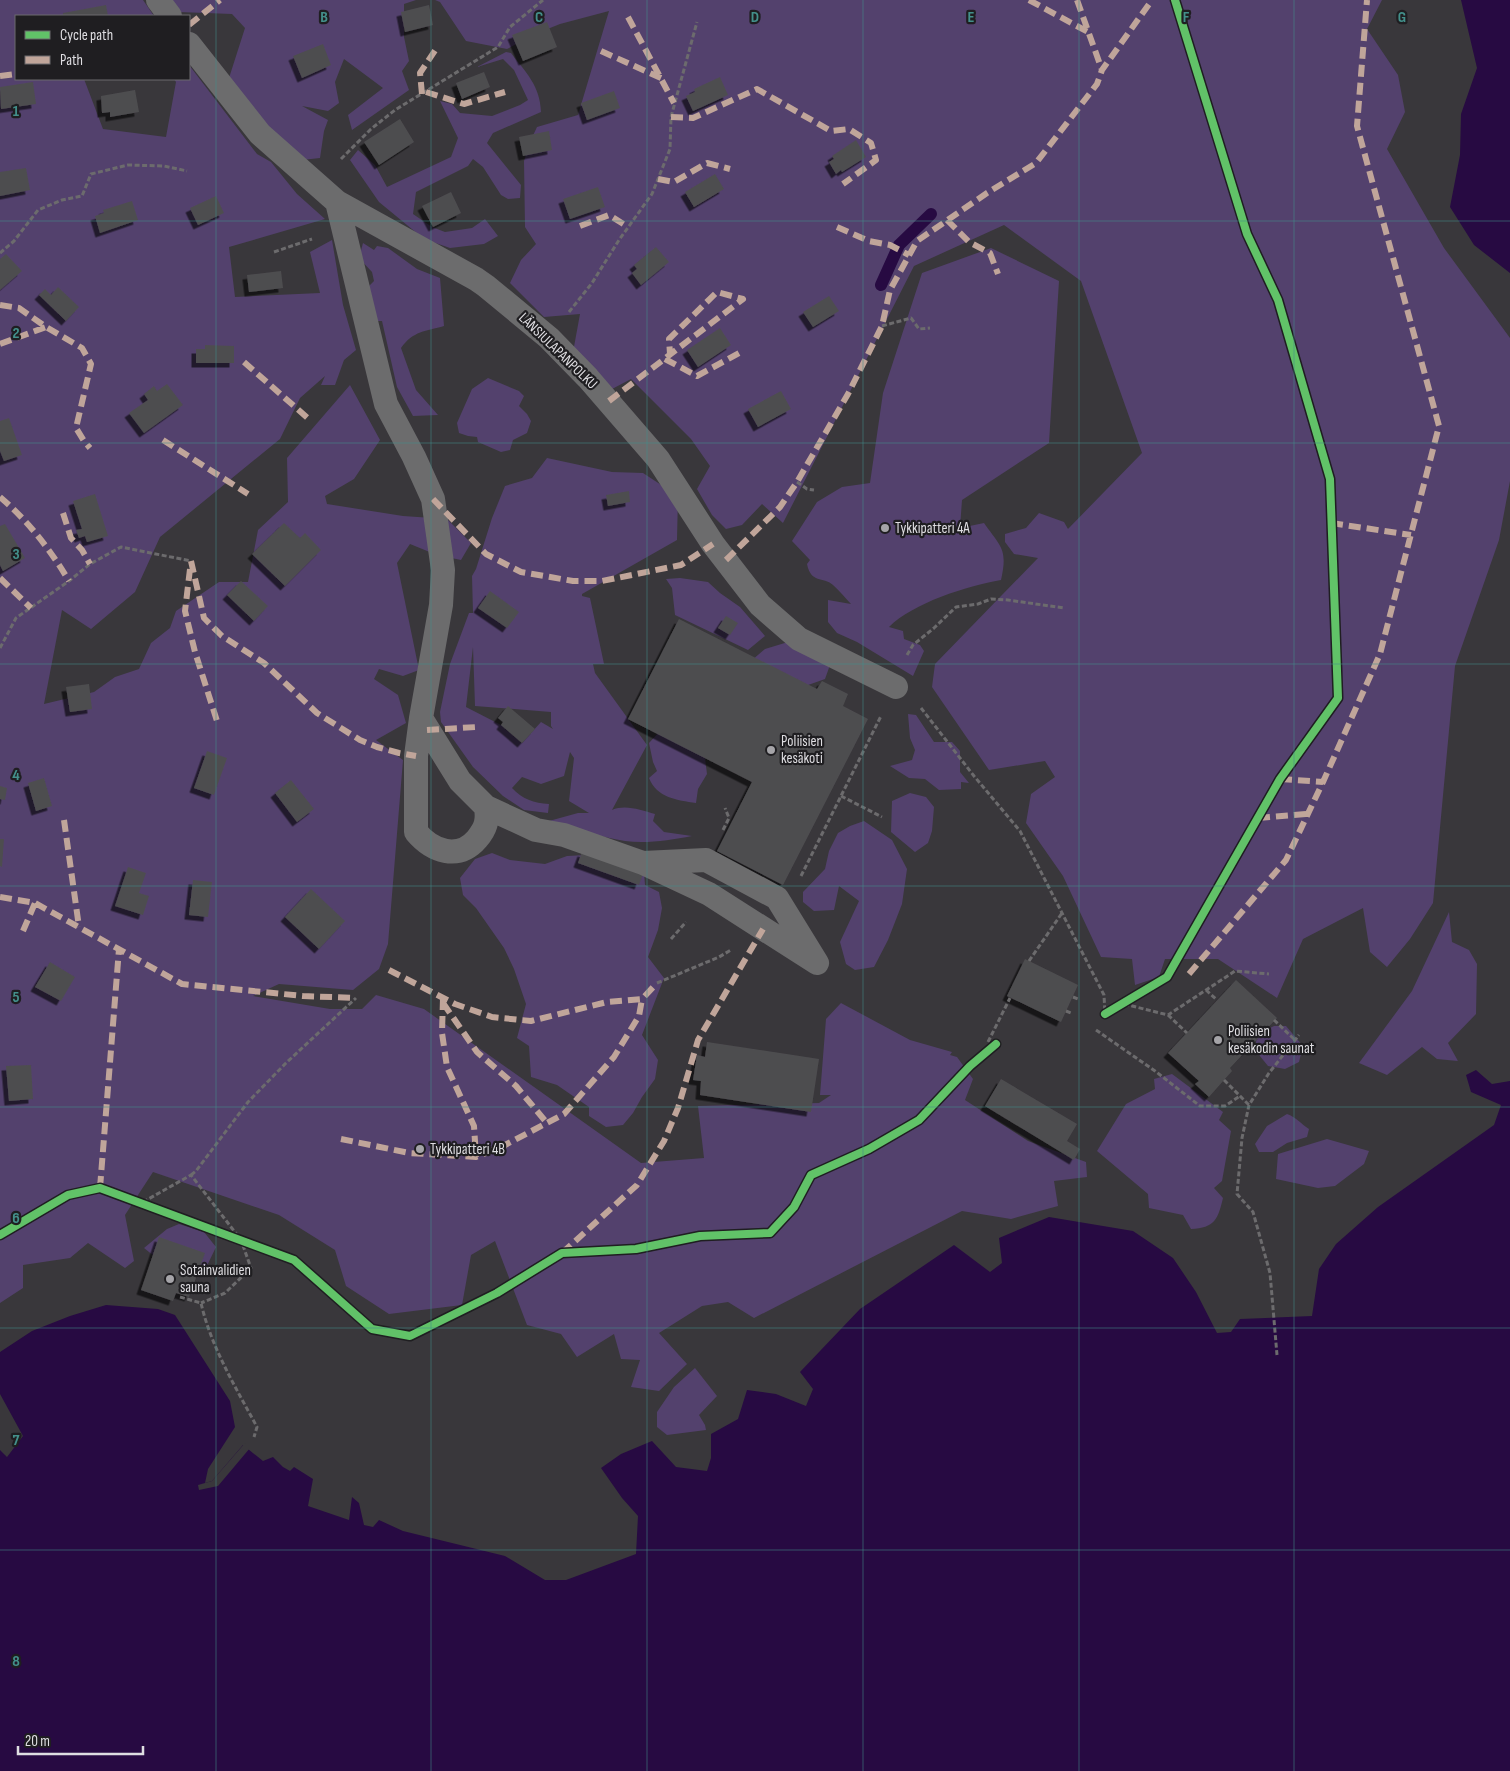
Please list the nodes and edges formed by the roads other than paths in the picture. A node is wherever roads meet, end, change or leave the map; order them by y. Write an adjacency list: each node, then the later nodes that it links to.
1 (158, 0): 2 (lane)
2 (169, 15)
3 (190, 45): 4 (lane, LÄNSIULAPANPOLKU)
4 (337, 202): 5 (lane, LÄNSIULAPANPOLKU); 6 (lane)
5 (894, 686)
6 (420, 718): 7 (lane); 7 (lane)
7 (486, 807): 8 (lane)
8 (643, 863): 8 (lane)

